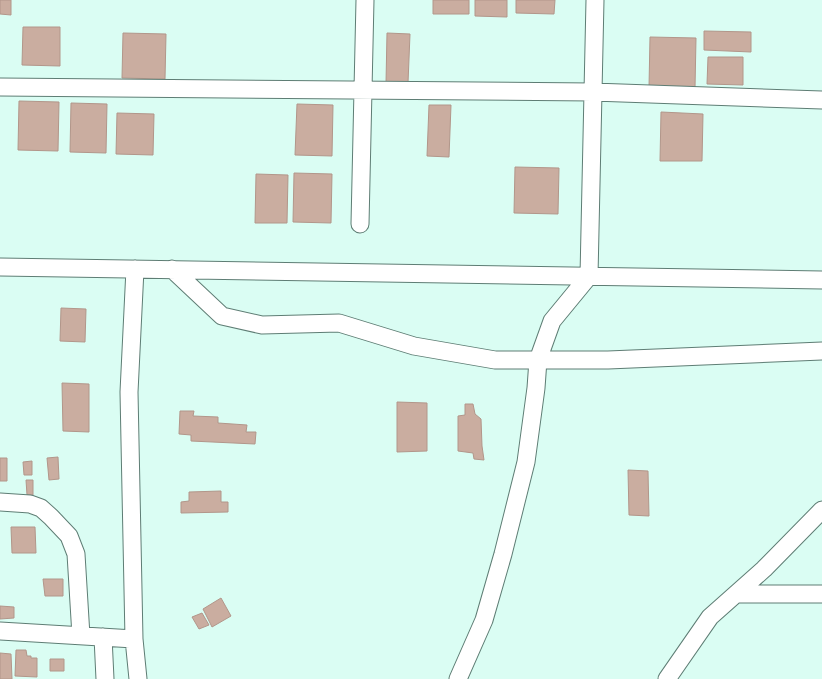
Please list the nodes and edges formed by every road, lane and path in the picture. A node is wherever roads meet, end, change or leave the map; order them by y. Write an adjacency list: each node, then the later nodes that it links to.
1 (365, 0): 4 (street)
2 (595, 0): 5 (street)
3 (0, 87): 4 (street)
4 (363, 90): 5 (street); 7 (street)
5 (593, 92): 6 (street); 11 (street)
6 (822, 100)
7 (360, 224)
8 (0, 267): 9 (street)
9 (135, 269): 10 (street); 22 (street)
10 (172, 270): 11 (street); 14 (street)
11 (589, 276): 12 (street); 14 (street)
12 (822, 280)
13 (822, 351): 14 (street)
14 (538, 360): 25 (street)
15 (0, 502): 20 (street)
16 (822, 510): 17 (street)
17 (736, 594): 18 (street); 26 (street)
18 (822, 594)
19 (0, 631): 20 (street)
20 (80, 636): 21 (street)
21 (103, 637): 22 (street); 23 (street)
22 (134, 639): 24 (street)
23 (105, 679)
24 (138, 679)
25 (458, 679)
26 (667, 679)

